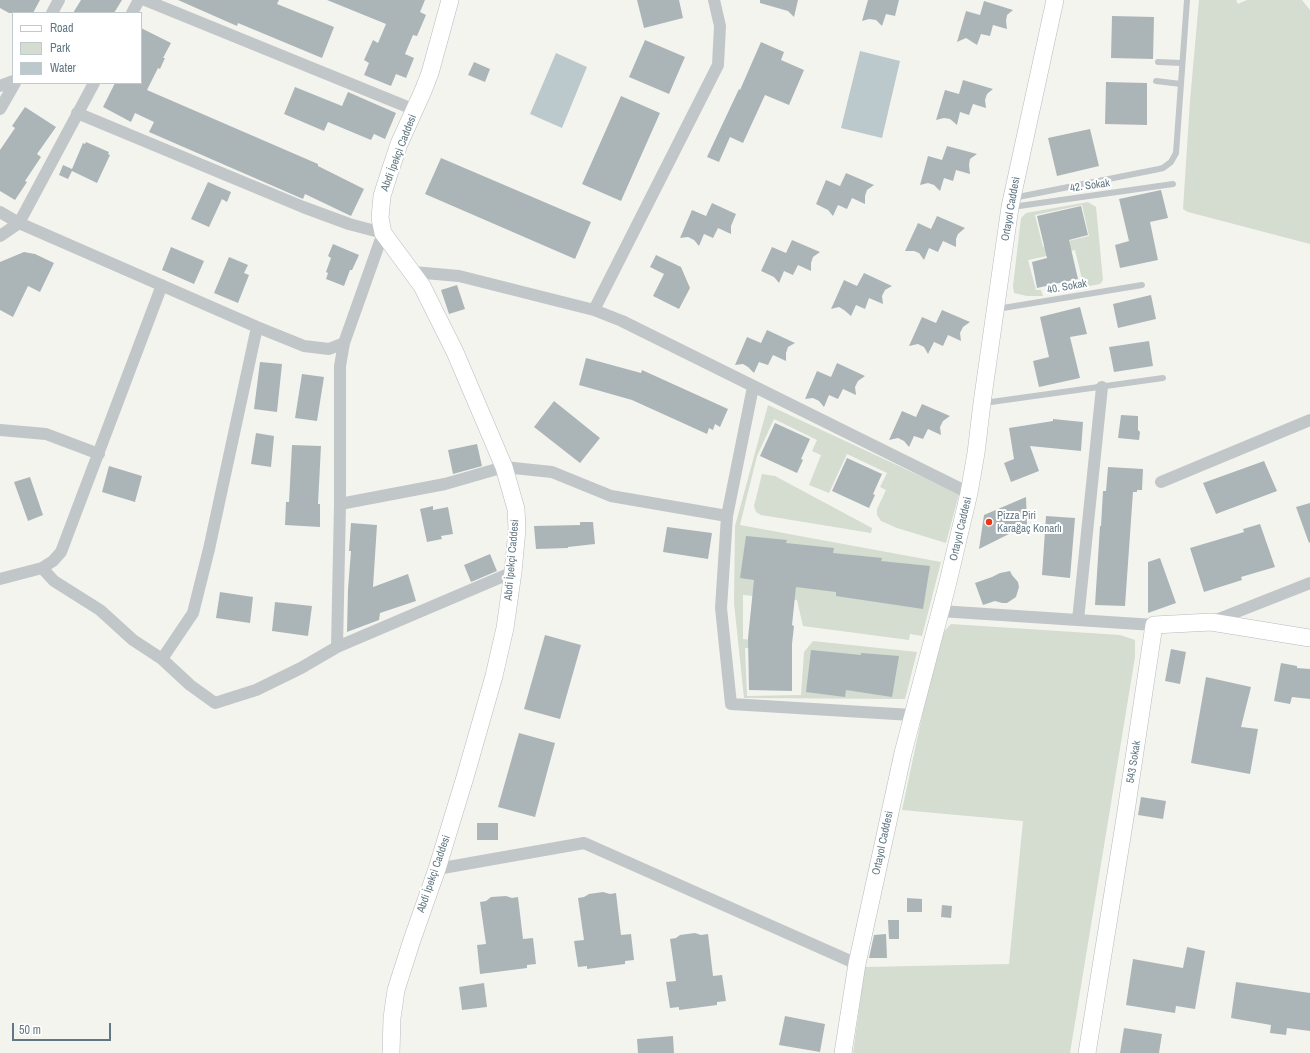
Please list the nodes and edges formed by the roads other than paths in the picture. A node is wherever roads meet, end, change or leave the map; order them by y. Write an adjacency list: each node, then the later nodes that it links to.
1 (59, 0): 8 (street)
2 (139, 0): 9 (street)
3 (145, 0): 19 (street)
4 (450, 0): 19 (street, Abdi İpekçi Caddesi)
5 (714, 0): 30 (street)
6 (1055, 0): 22 (street, Ortayol Caddesi)
7 (1187, 0): 11 (lane)
8 (53, 12)
9 (133, 12)
10 (1158, 62): 11 (lane)
11 (1182, 63): 16 (lane)
12 (12, 81): 17 (street)
13 (1156, 82): 16 (lane)
14 (15, 84): 18 (street)
15 (93, 84): 20 (street)
16 (1181, 84): 22 (lane)
17 (0, 86)
18 (0, 109)
19 (415, 110): 25 (street, Abdi İpekçi Caddesi)
20 (77, 113): 24 (street); 25 (street)
21 (1172, 184): 22 (lane, 42. Sokak)
22 (1011, 202): 31 (street, Ortayol Caddesi)
23 (0, 212): 24 (street)
24 (19, 223): 26 (street); 28 (street)
25 (383, 233): 27 (street, Abdi İpekçi Caddesi); 33 (street)
26 (0, 236)
27 (413, 272): 30 (street); 41 (street, Abdi İpekçi Caddesi)
28 (162, 285): 32 (street); 40 (street)
29 (1142, 285): 31 (lane, 40. Sokak)
30 (594, 310): 35 (street)
31 (996, 310): 37 (street, Ortayol Caddesi)
32 (257, 327): 33 (street); 56 (street)
33 (344, 343): 44 (street)
34 (1163, 378): 36 (lane)
35 (753, 387): 43 (street); 45 (street)
36 (1102, 387): 37 (lane); 51 (street)
37 (982, 403): 43 (street, Ortayol Caddesi)
38 (1310, 420): 42 (street)
39 (0, 430): 40 (street)
40 (99, 454): 46 (street)
41 (504, 468): 44 (street); 45 (street); 47 (street, Abdi İpekçi Caddesi)
42 (1161, 482)
43 (969, 493): 50 (street, Ortayol Caddesi)
44 (340, 504): 55 (street)
45 (727, 516): 57 (street)
46 (42, 568): 48 (street); 56 (street)
47 (513, 572): 55 (street); 58 (street, Abdi İpekçi Caddesi)
48 (0, 579)
49 (1310, 583): 52 (street)
50 (940, 611): 51 (street); 57 (street, Ortayol Caddesi)
51 (1078, 620): 53 (street)
52 (1211, 622): 53 (street); 54 (street)
53 (1154, 625): 62 (street, 543 Sokak)
54 (1310, 638)
55 (337, 647): 56 (street)
56 (162, 659)
57 (912, 715): 59 (street, Ortayol Caddesi)
58 (437, 869): 59 (street); 60 (street, Abdi İpekçi Caddesi)
59 (857, 964): 61 (street, Ortayol Caddesi)
60 (391, 1053)
61 (843, 1053)
62 (1087, 1053)

